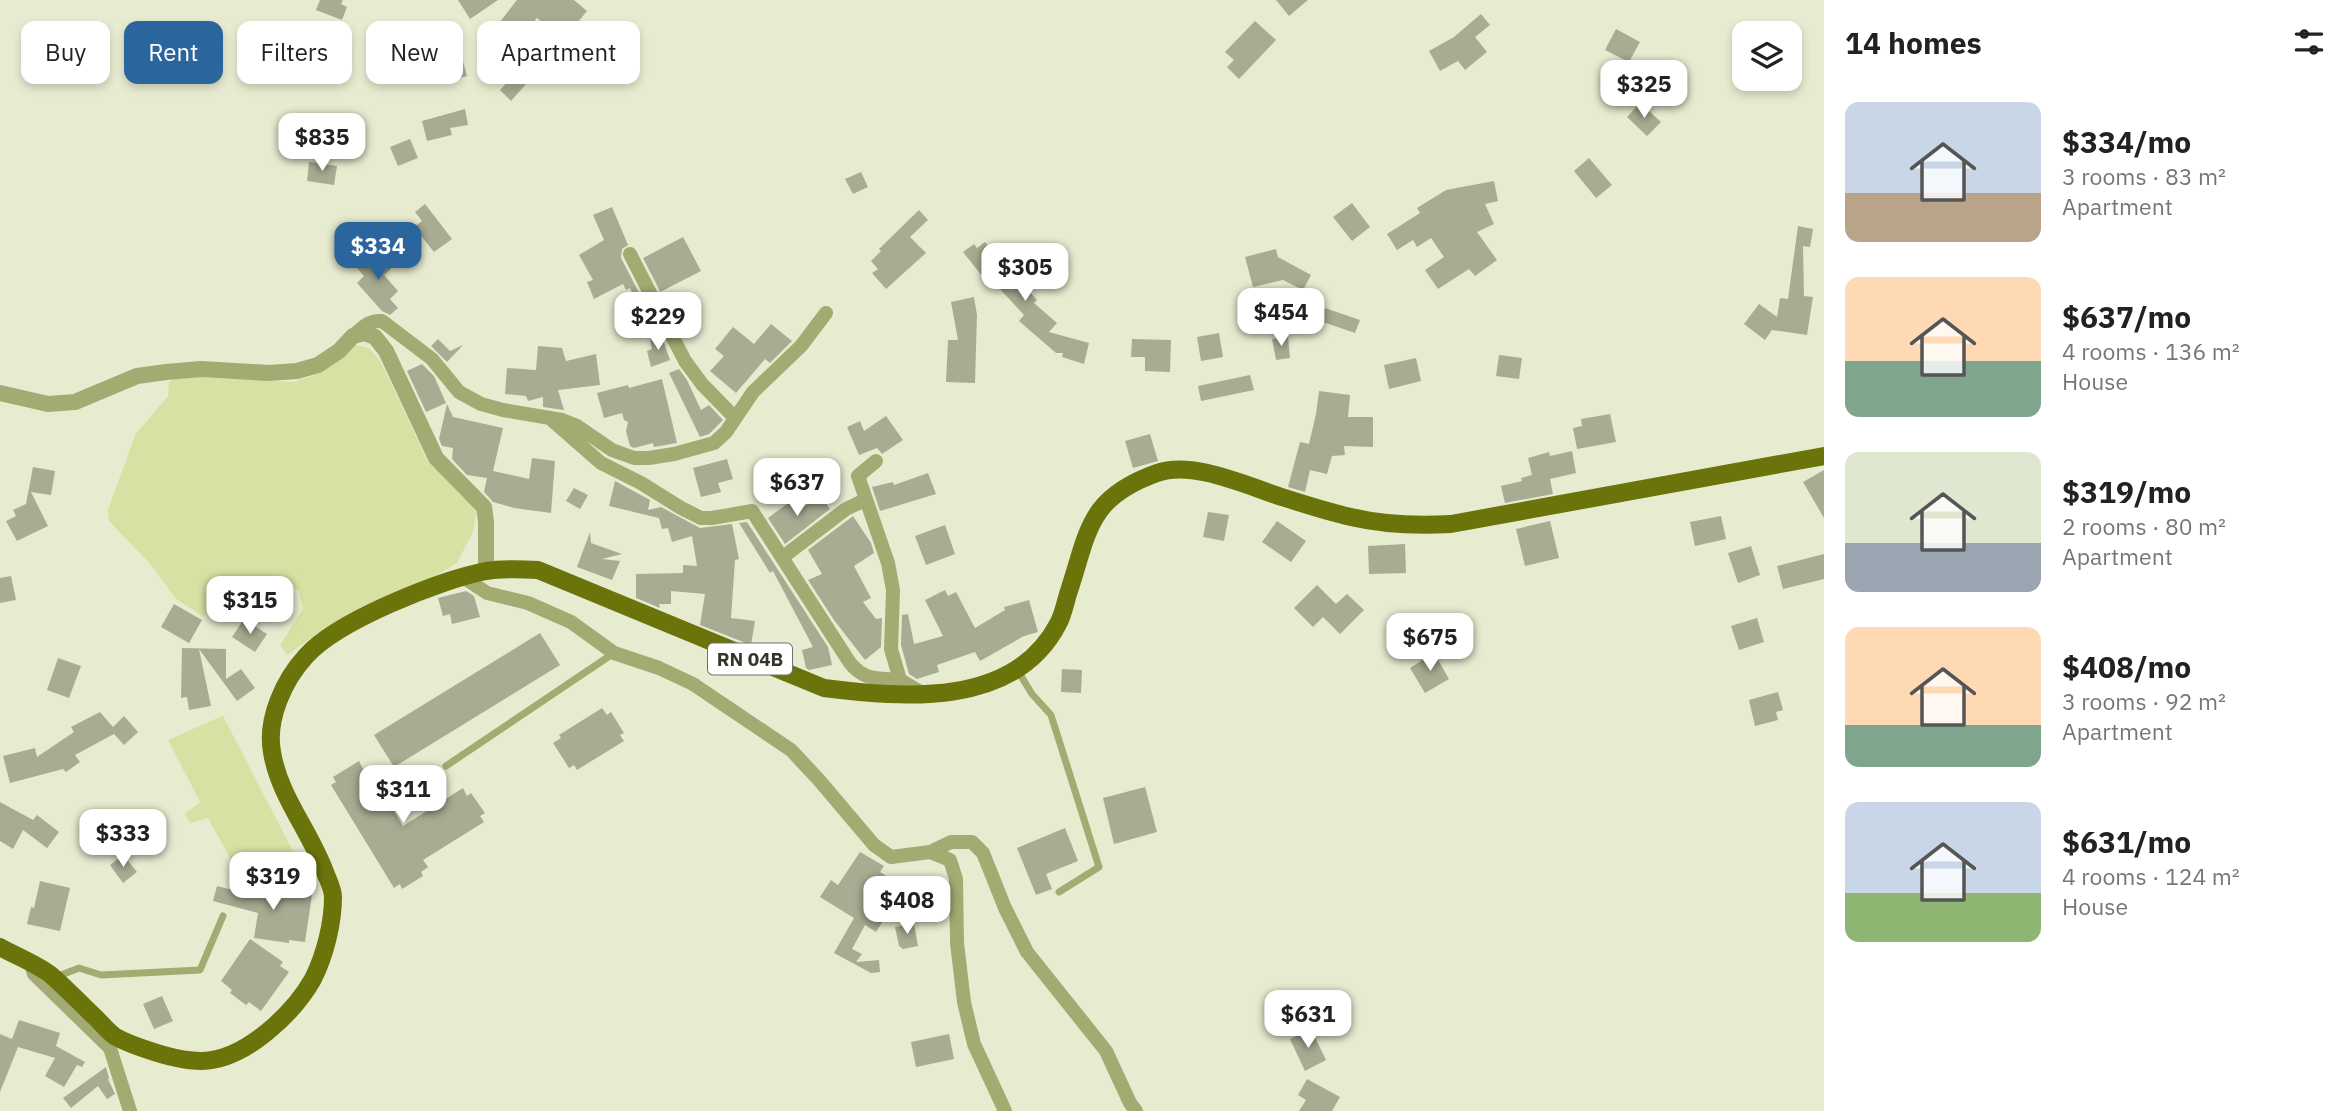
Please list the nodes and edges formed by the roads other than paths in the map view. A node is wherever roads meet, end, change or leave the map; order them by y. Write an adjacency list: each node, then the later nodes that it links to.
1 (630, 254): 6 (street)
2 (826, 313): 6 (street)
3 (354, 336): 4 (street); 5 (street); 11 (street)
4 (0, 393)
5 (550, 418): 6 (street); 10 (street)
6 (735, 418)
7 (1824, 456): 14 (main road, RN 04B)
8 (876, 461): 9 (street)
9 (865, 500): 10 (street); 15 (street)
10 (783, 557): 15 (street)
11 (486, 571): 12 (main road, RN 04B); 16 (main road, RN 04B)
12 (463, 577): 13 (street); 23 (main road, RN 04B)
13 (614, 653): 17 (lane); 18 (street)
14 (1017, 669): 16 (main road, RN 04B); 19 (lane)
15 (900, 680): 16 (street)
16 (924, 694)
17 (446, 766)
18 (930, 852): 25 (street); 26 (street)
19 (1059, 892)
20 (223, 916): 23 (lane)
21 (0, 947): 22 (main road, RN 04B)
22 (31, 964): 23 (main road, RN 04B); 24 (street)
23 (53, 978)
24 (130, 1111)
25 (1005, 1111)
26 (1136, 1111)

